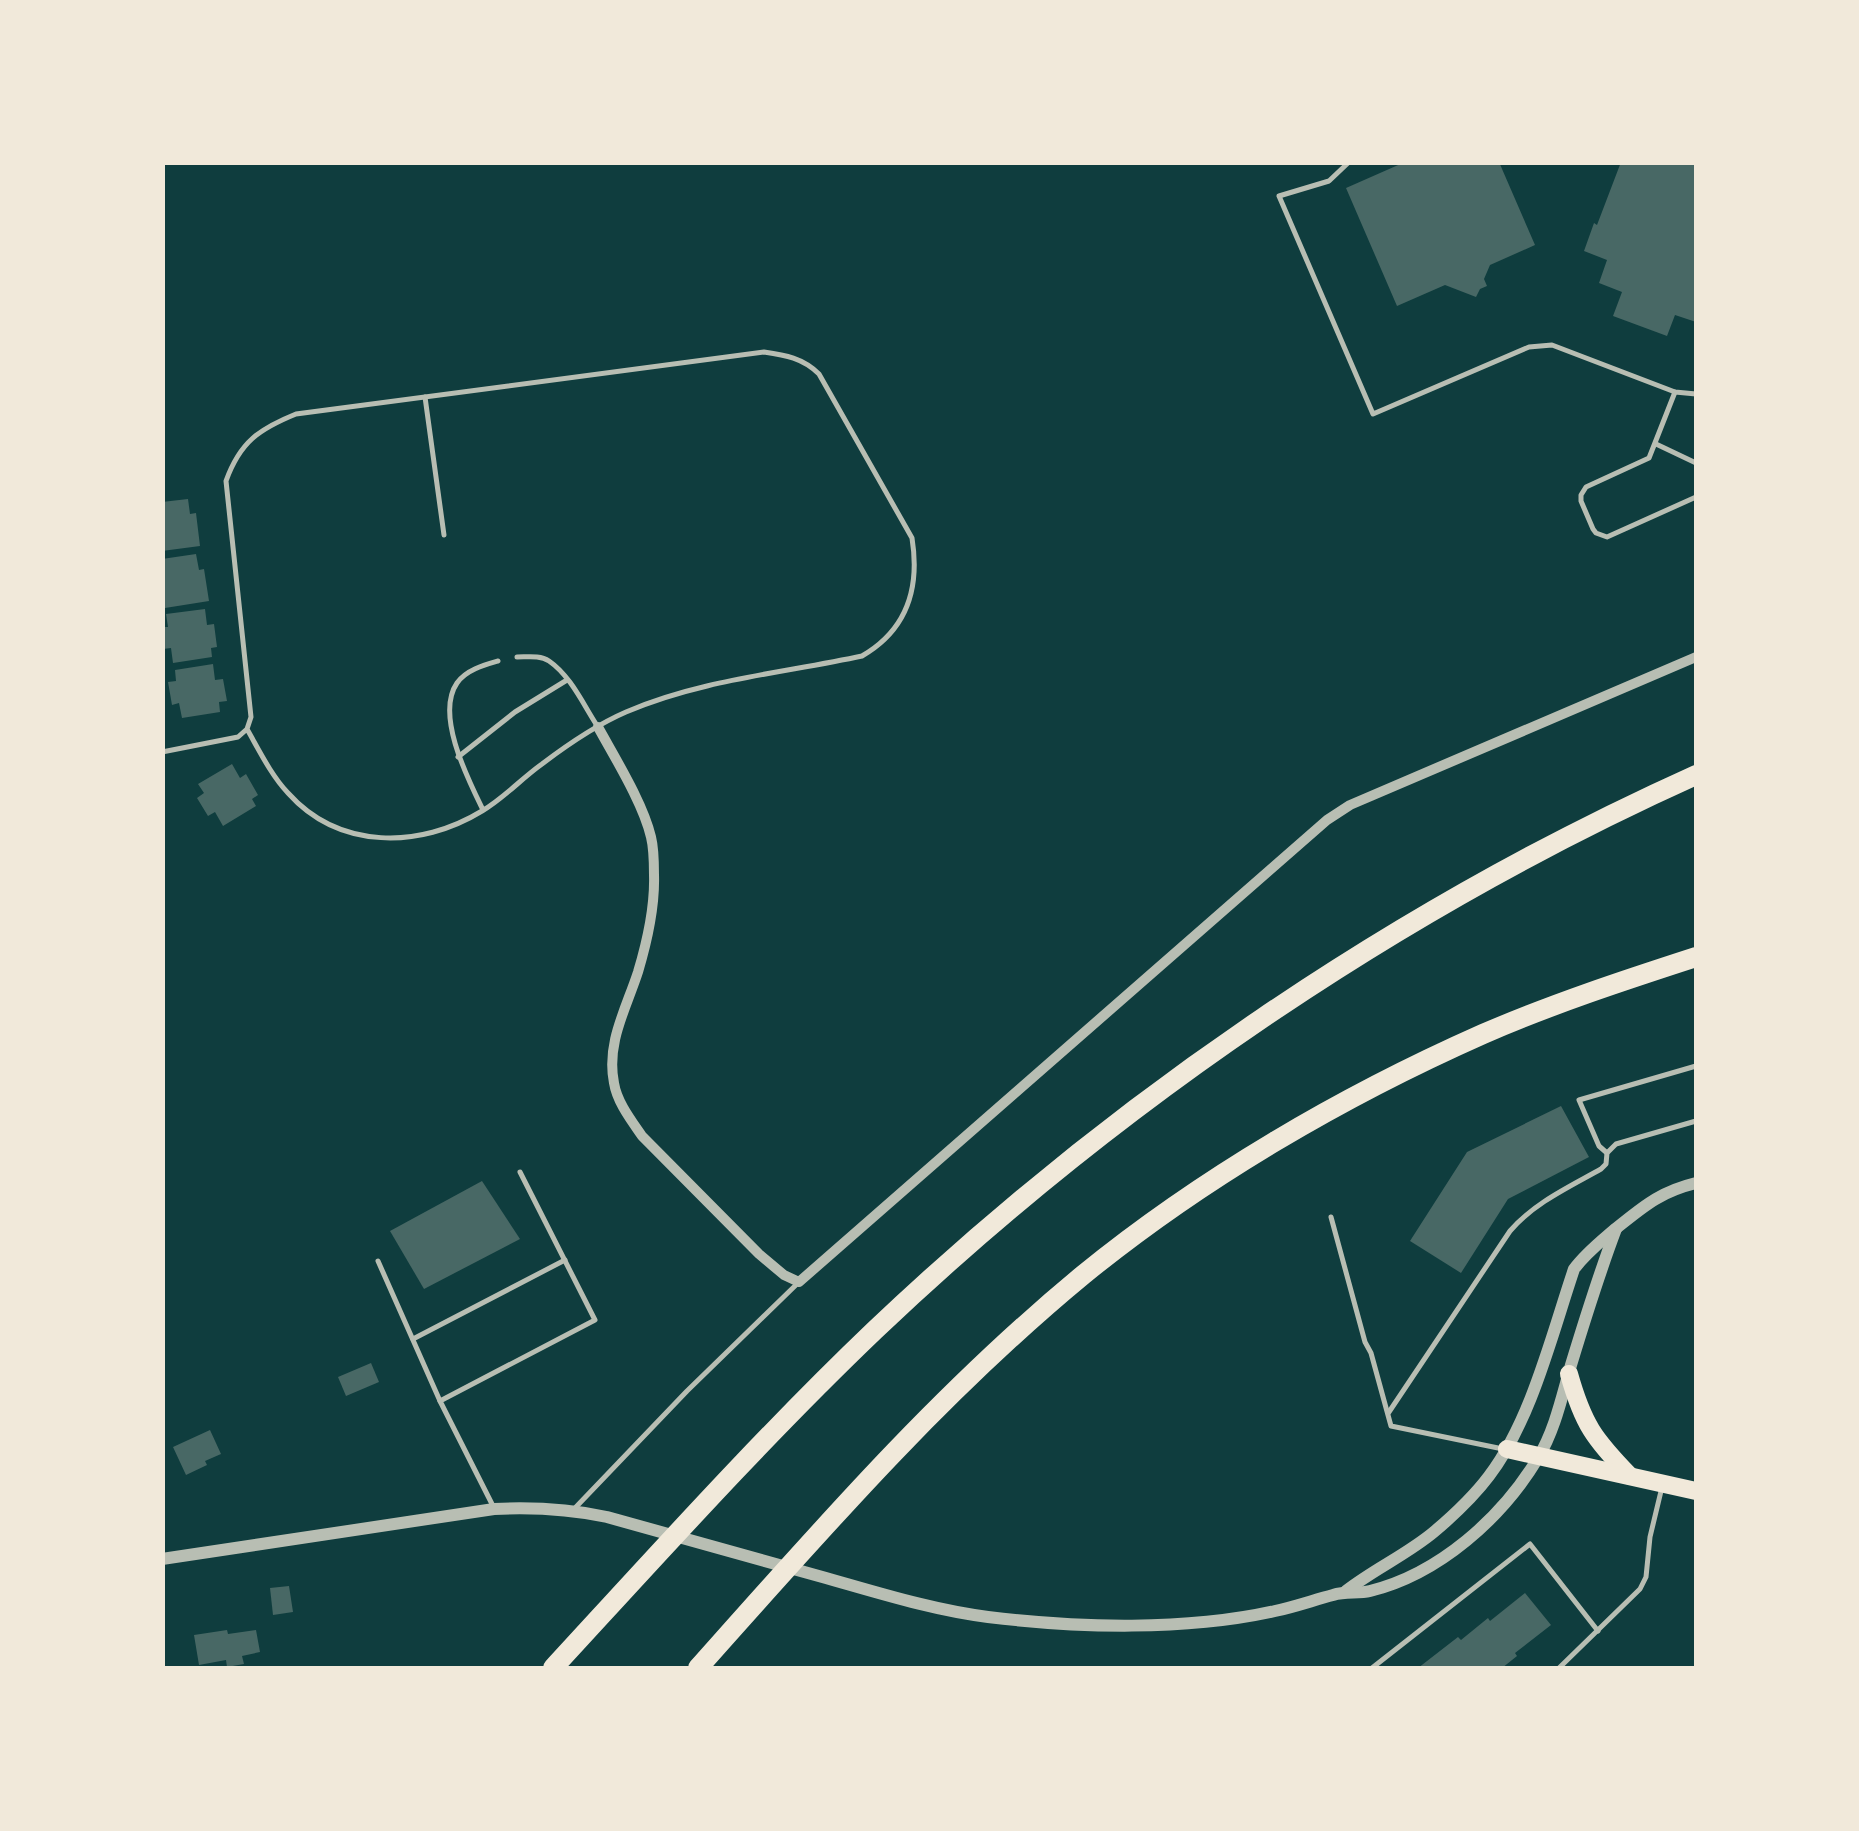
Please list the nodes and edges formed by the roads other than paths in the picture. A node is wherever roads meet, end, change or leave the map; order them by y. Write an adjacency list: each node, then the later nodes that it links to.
1 (1349, 162): 2 (lane)
2 (1675, 392): 3 (lane); 5 (lane)
3 (1696, 394)
4 (425, 397): 8 (lane); 13 (lane); 14 (lane)
5 (1656, 444): 6 (lane); 7 (lane)
6 (1696, 463)
7 (1696, 496)
8 (444, 536)
9 (517, 657): 12 (lane)
10 (1696, 657): 29 (street)
11 (498, 660): 16 (lane)
12 (567, 680): 13 (lane); 16 (lane)
13 (598, 727): 18 (lane); 29 (street)
14 (247, 729): 15 (lane); 18 (lane)
15 (162, 752)
16 (458, 757): 18 (lane)
17 (1696, 775): 44 (highway)
18 (484, 811)
19 (1696, 957): 45 (highway)
20 (1696, 1066): 22 (lane)
21 (1696, 1121): 22 (lane)
22 (1606, 1153): 33 (lane)
23 (520, 1172): 27 (lane)
24 (1696, 1184): 26 (street)
25 (1331, 1218): 33 (lane)
26 (1616, 1229): 31 (street); 34 (street)
27 (564, 1260): 30 (lane); 32 (lane)
28 (378, 1261): 30 (lane)
29 (799, 1282): 40 (lane)
30 (413, 1339): 32 (lane)
31 (1569, 1374): 35 (street); 36 (highway)
32 (440, 1401): 39 (lane)
33 (1389, 1412): 34 (lane)
34 (1507, 1449): 35 (highway); 42 (street)
35 (1540, 1456): 36 (highway); 42 (street)
36 (1630, 1476): 37 (highway)
37 (1663, 1484): 38 (highway); 43 (lane)
38 (1696, 1491)
39 (494, 1509): 40 (street); 41 (street)
40 (572, 1510): 42 (street)
41 (162, 1560)
42 (1346, 1591)
43 (1598, 1631): 46 (lane); 47 (lane)
44 (553, 1668)
45 (698, 1668)
46 (1372, 1668)
47 (1559, 1668)

